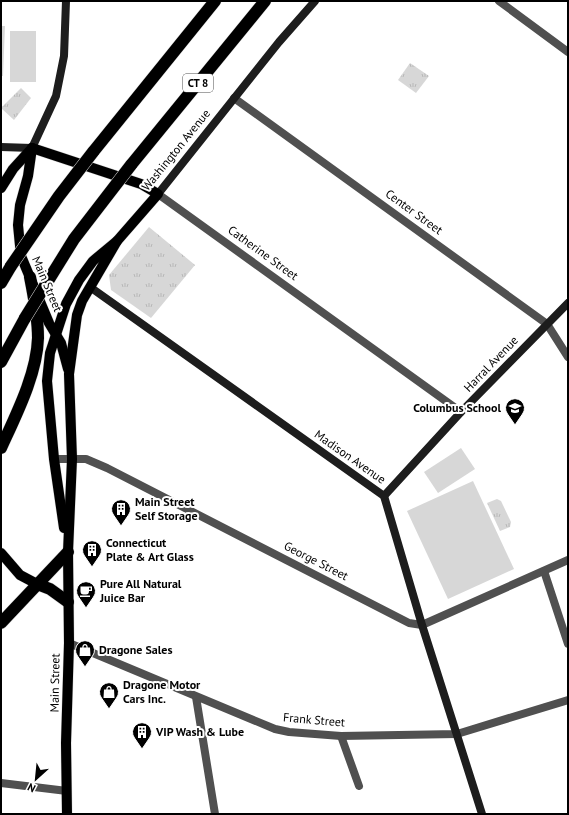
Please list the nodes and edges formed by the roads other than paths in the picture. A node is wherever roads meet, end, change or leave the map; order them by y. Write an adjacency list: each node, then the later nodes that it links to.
1 (66, 1): 9 (main road, Main Street)
2 (216, 1): 15 (highway, bridge)
3 (265, 1): 21 (highway, CT 8, bridge)
4 (315, 1): 7 (main road, Washington Avenue)
5 (499, 1): 6 (street)
6 (568, 52)
7 (234, 98): 11 (main road, Washington Avenue); 18 (street, Center Street)
8 (1, 147): 9 (main road)
9 (32, 148): 10 (main road, Main Street); 11 (main road, Catherine Street); 13 (main road, Main Street)
10 (1, 188)
11 (158, 194): 12 (main road, Washington Avenue); 23 (street, Catherine Street)
12 (117, 241): 14 (main road, Washington Avenue); 16 (main road, Washington Avenue)
13 (30, 277): 19 (main road, Main Street); 24 (highway)
14 (79, 280): 19 (main road, Main Street)
15 (1, 283)
16 (90, 287): 22 (main road, Main Street); 27 (main road, Madison Avenue)
17 (568, 303): 18 (main road, Harral Avenue)
18 (547, 324): 20 (street, Center Street); 23 (main road, Harral Avenue)
19 (56, 335): 22 (main road, Main Street); 25 (main road, Main Street)
20 (568, 357)
21 (1, 362)
22 (69, 374): 26 (main road, Main Street)
23 (461, 412): 27 (main road, Harral Avenue)
24 (1, 448)
25 (54, 459): 26 (street, George Street); 28 (main road, Main Street)
26 (72, 459): 28 (main road, Main Street); 35 (street, George Street)
27 (384, 496): 35 (main road, Madison Avenue)
28 (68, 552): 32 (highway); 33 (main road, Main Street)
29 (1, 553): 32 (main road)
30 (568, 560): 31 (street)
31 (544, 571): 35 (street); 37 (street)
32 (37, 584): 33 (highway); 34 (highway)
33 (68, 602): 36 (main road, Main Street)
34 (1, 623)
35 (422, 625): 40 (main road, Madison Avenue)
36 (69, 644): 38 (street, Frank Street); 44 (main road, Main Street)
37 (568, 644)
38 (196, 696): 41 (street, Frank Street); 46 (street)
39 (568, 700): 40 (street, Frank Street)
40 (457, 734): 41 (street, Frank Street); 47 (main road, Madison Avenue)
41 (341, 736): 43 (street)
42 (1, 783): 44 (street)
43 (359, 786)
44 (67, 791): 45 (main road, Main Street)
45 (67, 814)
46 (214, 814)
47 (482, 814)

